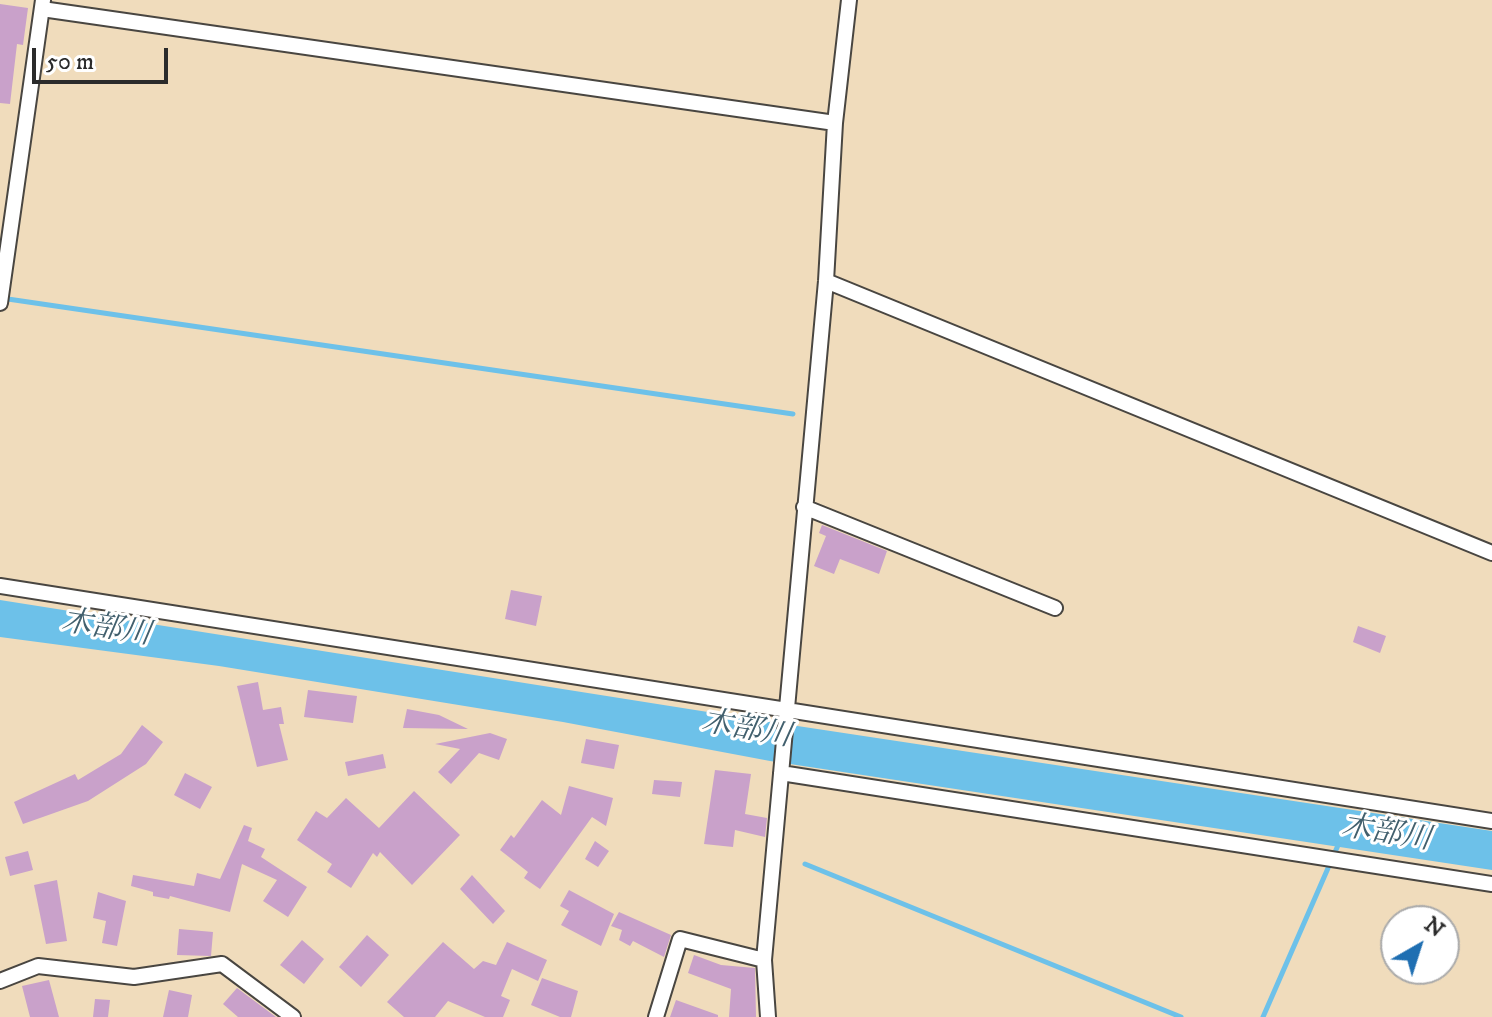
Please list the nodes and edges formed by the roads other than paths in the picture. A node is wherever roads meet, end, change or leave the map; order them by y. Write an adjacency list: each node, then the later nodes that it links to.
1 (849, 0): 3 (street)
2 (42, 5): 3 (street); 5 (street)
3 (835, 123): 4 (street)
4 (826, 281): 6 (street); 7 (street)
5 (0, 303)
6 (804, 507): 9 (street); 10 (street)
7 (1492, 553)
8 (0, 586): 10 (street)
9 (1055, 608)
10 (785, 711): 11 (street); 12 (street)
11 (781, 773): 13 (street); 14 (street)
12 (1492, 821)
13 (1492, 884)
14 (764, 960): 17 (street); 18 (street)
15 (0, 981): 16 (street)
16 (293, 1017)
17 (656, 1017)
18 (768, 1017)

